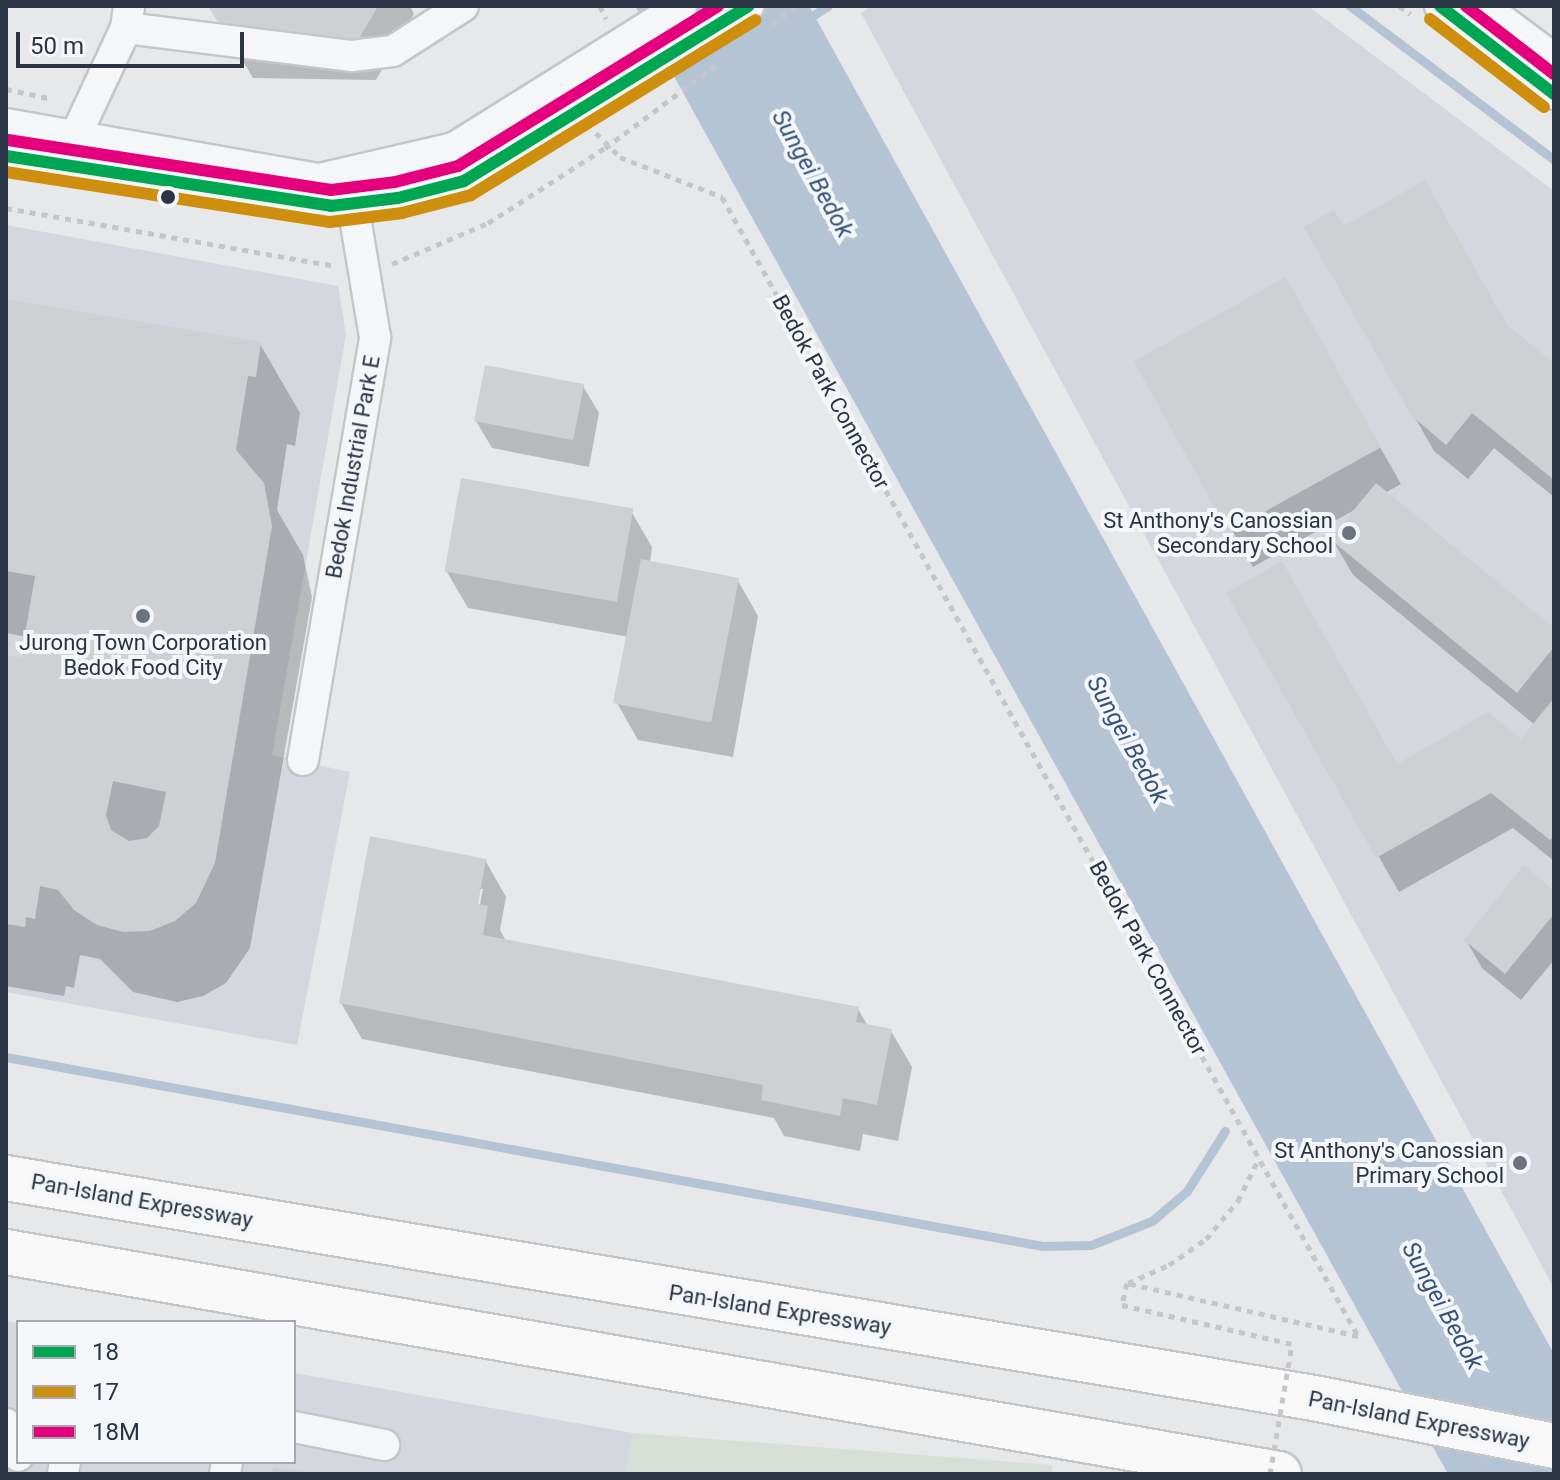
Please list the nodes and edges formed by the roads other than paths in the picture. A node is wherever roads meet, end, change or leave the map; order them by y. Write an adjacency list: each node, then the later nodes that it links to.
1 (463, 6): 6 (street)
2 (681, 6): 12 (street)
3 (748, 6): 13 (street)
4 (1440, 6): 8 (street)
5 (1483, 6): 7 (street)
6 (127, 17): 10 (street)
7 (1554, 59)
8 (1554, 94)
9 (6, 124): 10 (street)
10 (76, 135): 12 (street)
11 (6, 156): 13 (street)
12 (348, 173): 13 (street, Bedok Industrial Park E)
13 (353, 204): 14 (street, Bedok Industrial Park E)
14 (303, 760)
15 (6, 1178): 20 (highway, Pan-Island Expressway)
16 (6, 1252): 22 (highway)
17 (6, 1424): 21 (street)
18 (296, 1427): 19 (street)
19 (384, 1445)
20 (1554, 1446)
21 (16, 1451)
22 (1279, 1474)

